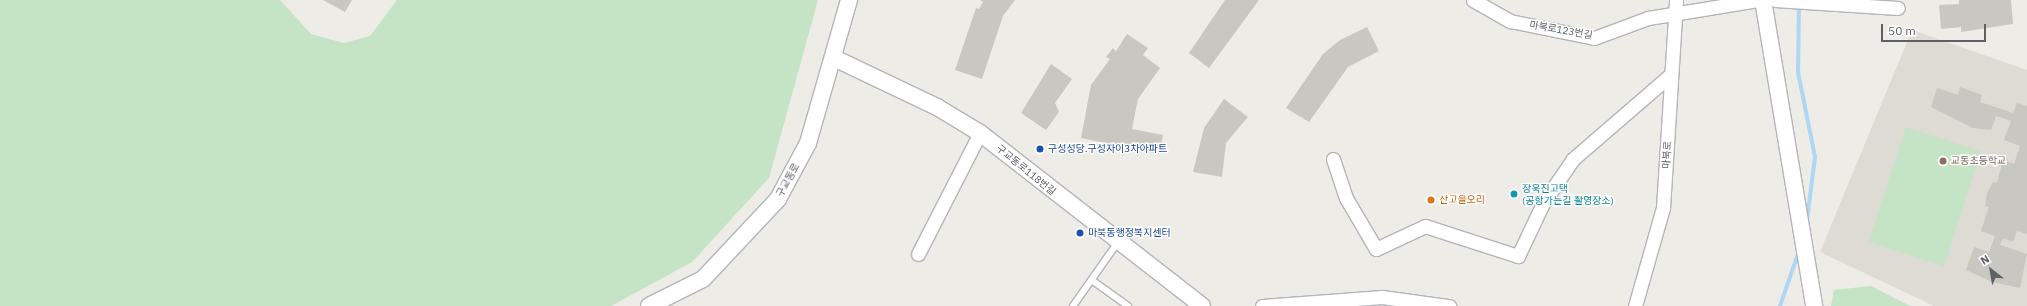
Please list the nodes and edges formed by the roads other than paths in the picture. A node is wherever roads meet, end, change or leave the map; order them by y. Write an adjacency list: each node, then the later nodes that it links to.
1 (849, 0): 9 (street, 구교동로)
2 (1473, 0): 8 (street, 마북로123번길)
3 (1676, 0): 8 (street, 마북로)
4 (1758, 0): 8 (street, 마북로123번길)
5 (1763, 0): 23 (street)
6 (1775, 0): 7 (street)
7 (1898, 8)
8 (1675, 16): 10 (street, 마북로)
9 (834, 58): 11 (street, 구교동로118번길); 16 (street, 구교동로)
10 (1669, 76): 12 (street); 22 (street, 마북로)
11 (980, 133): 13 (street, 구교동로118번길); 14 (street)
12 (1333, 159)
13 (1118, 242): 15 (lane); 19 (street, 구교동로118번길)
14 (918, 254)
15 (1092, 281): 17 (lane); 18 (lane)
16 (649, 306)
17 (1073, 306)
18 (1128, 306)
19 (1202, 306)
20 (1262, 306): 21 (street)
21 (1450, 306)
22 (1635, 306)
23 (1814, 306)

